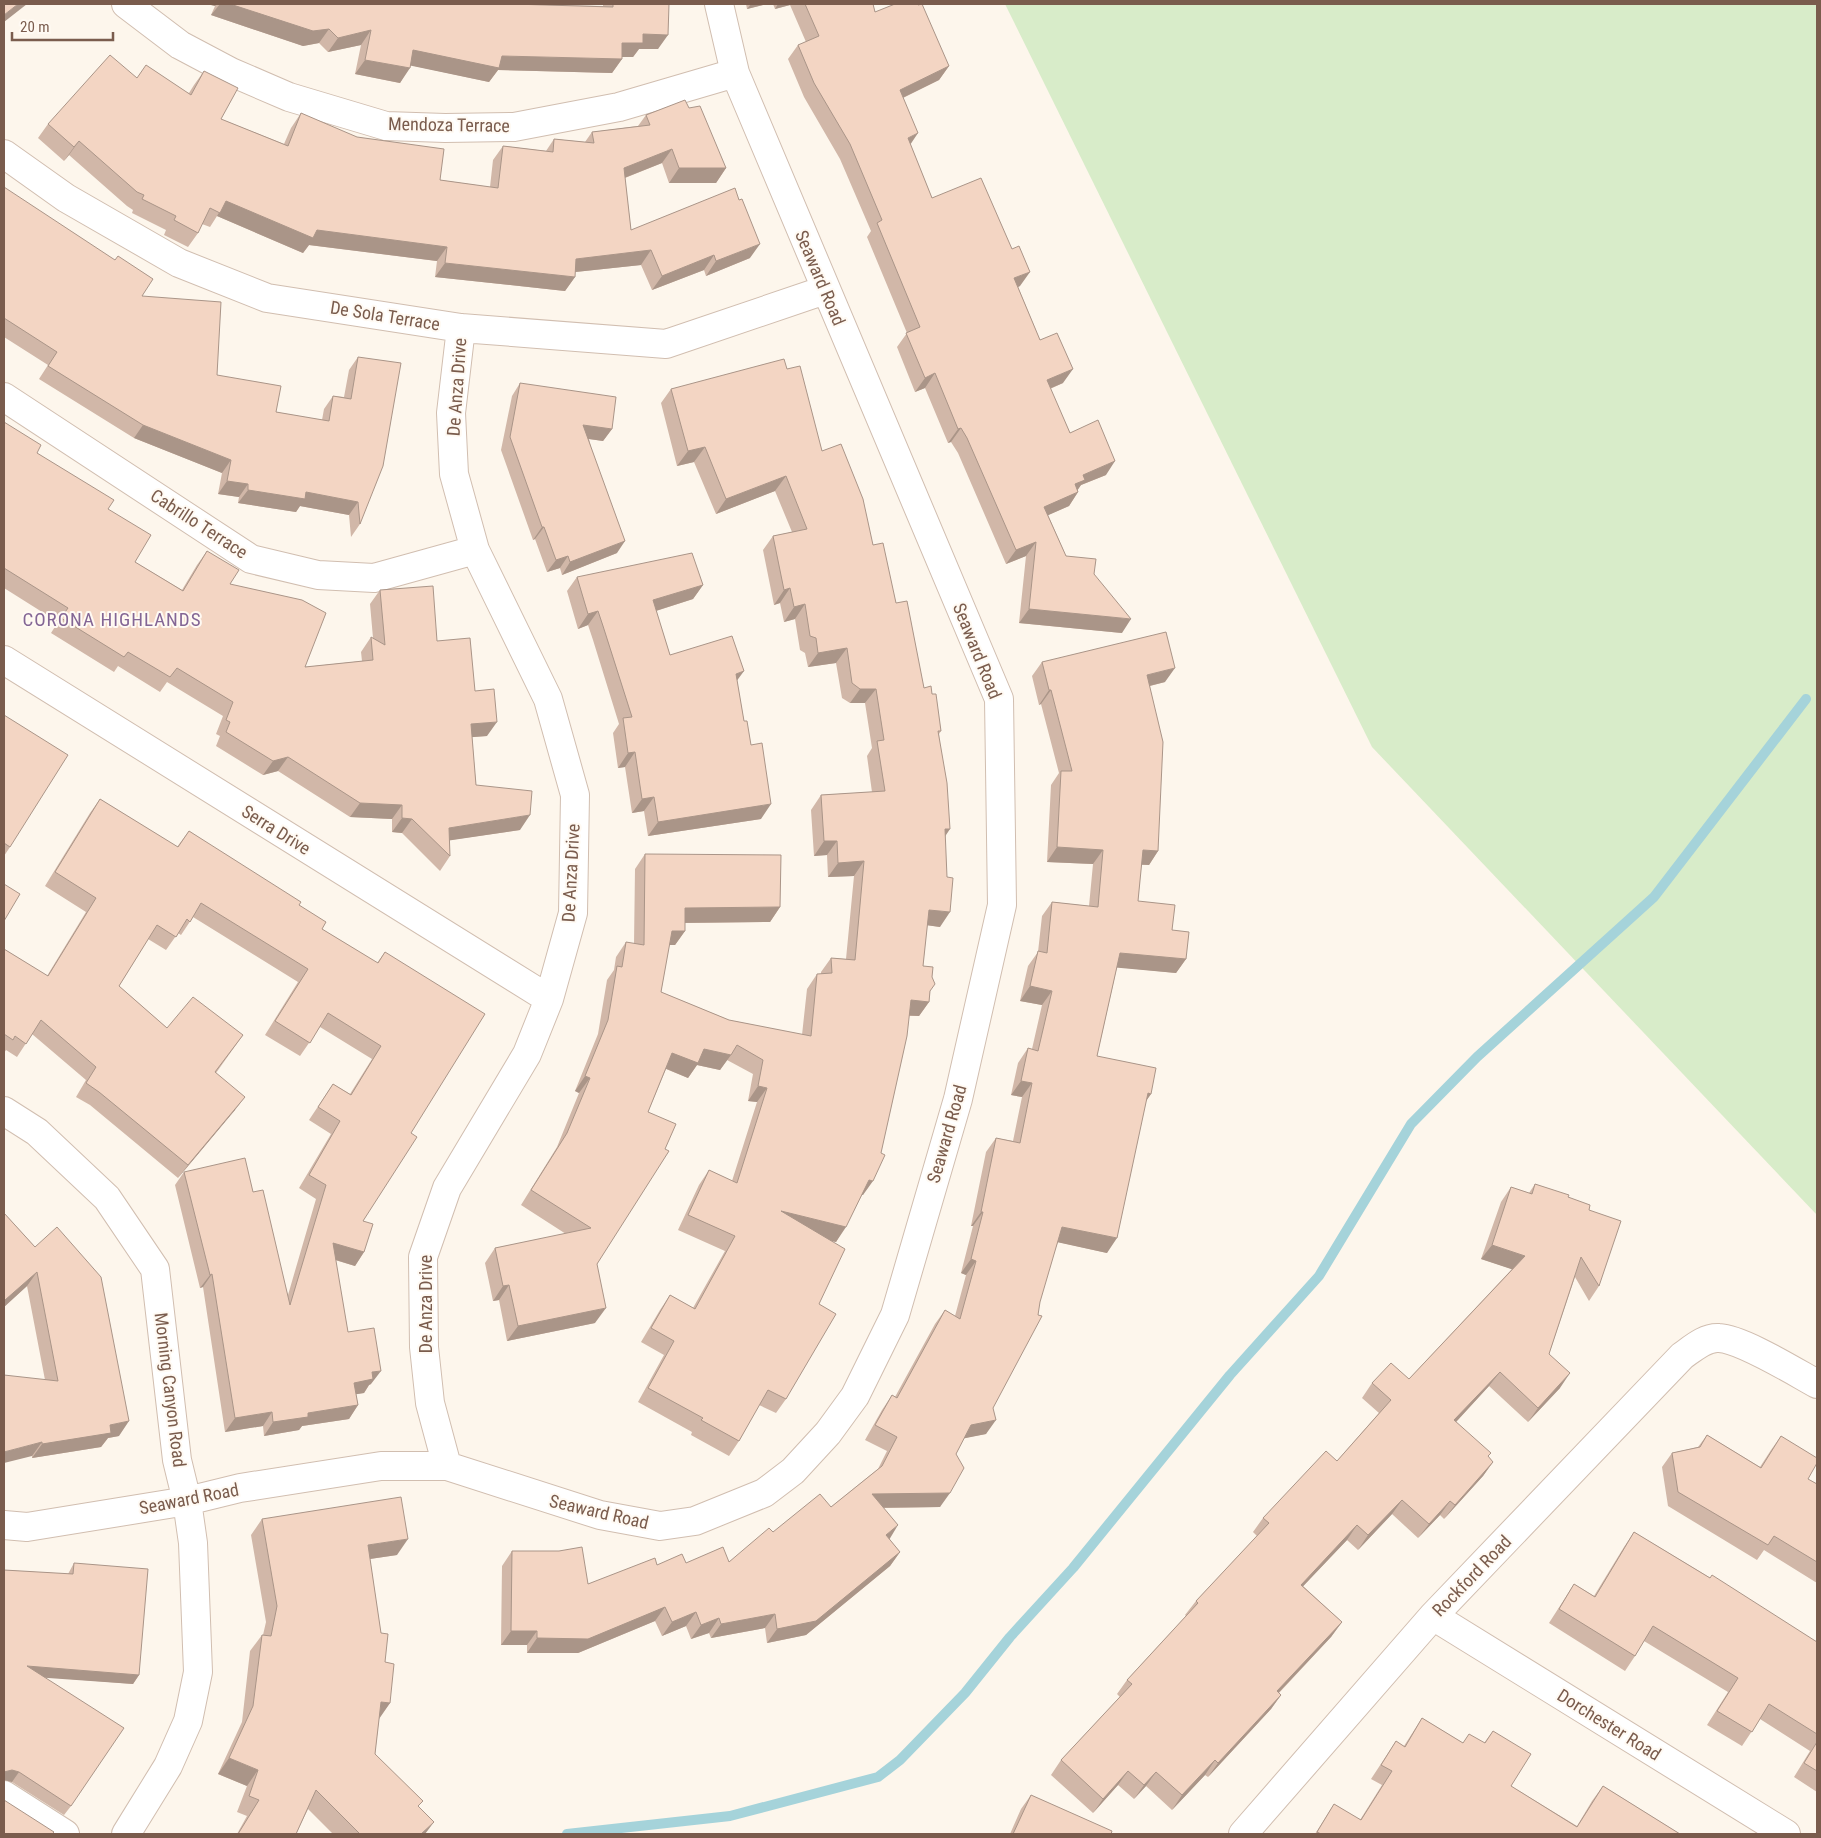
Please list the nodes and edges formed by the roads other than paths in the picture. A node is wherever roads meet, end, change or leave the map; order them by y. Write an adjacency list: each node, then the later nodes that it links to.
1 (126, 4): 3 (street, Mendoza Terrace)
2 (719, 4): 3 (street, Seaward Road)
3 (735, 73): 5 (street, Seaward Road)
4 (4, 154): 6 (street, De Sola Terrace)
5 (825, 290): 6 (street, De Sola Terrace); 13 (street, Seaward Road)
6 (461, 328): 8 (street, De Anza Drive)
7 (4, 397): 8 (street, Cabrillo Terrace)
8 (475, 550): 10 (street, De Anza Drive)
9 (4, 660): 10 (street, Serra Drive)
10 (549, 999): 13 (street, De Anza Drive)
11 (4, 1111): 14 (street, Morning Canyon Road)
12 (1817, 1384): 16 (street, Rockford Road)
13 (447, 1466): 14 (street, Seaward Road)
14 (187, 1500): 15 (street, Seaward Road); 19 (street, Morning Canyon Road)
15 (4, 1525)
16 (1433, 1616): 20 (street, Rockford Road); 21 (street, Dorchester Road)
17 (4, 1795): 18 (street)
18 (65, 1834)
19 (126, 1834)
20 (1243, 1834)
21 (1786, 1834)

